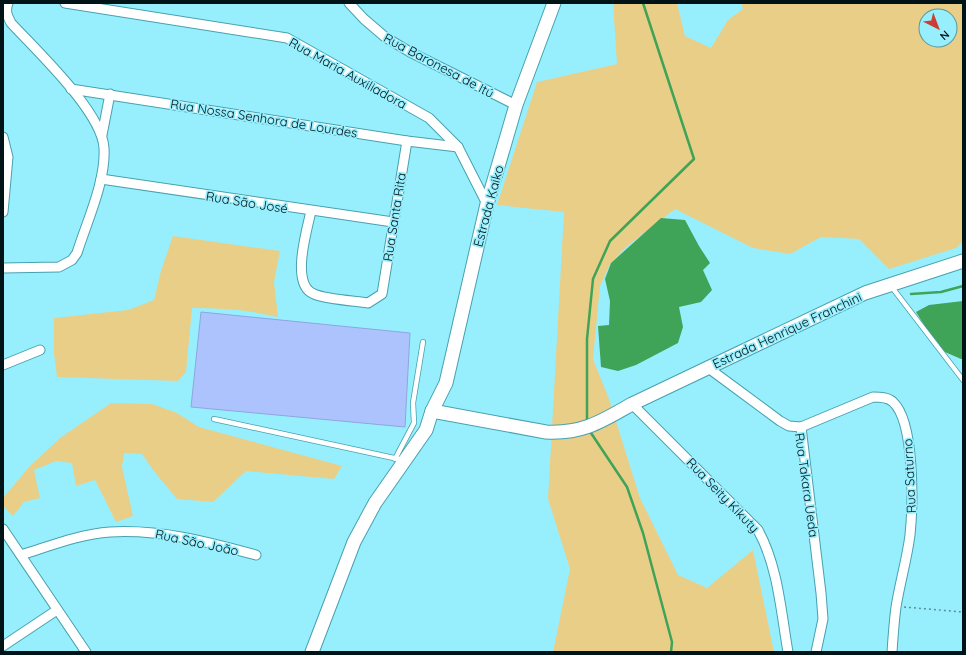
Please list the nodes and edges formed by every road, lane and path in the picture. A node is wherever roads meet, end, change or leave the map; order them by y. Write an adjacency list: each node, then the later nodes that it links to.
1 (8, 3): 5 (street)
2 (65, 3): 11 (street, Rua Maria Auxiliadora)
3 (349, 3): 7 (street, Rua Baronesa de Itú)
4 (554, 3): 7 (street, Estrada Kaiko)
5 (71, 89): 6 (street, Rua Nossa Senhora de Lourdes); 8 (street)
6 (110, 94): 8 (street); 10 (street, Rua Nossa Senhora de Lourdes)
7 (516, 105): 13 (street, Estrada Kaiko)
8 (102, 135): 12 (street)
9 (3, 137): 15 (street)
10 (407, 141): 11 (street, Rua Nossa Senhora de Lourdes); 16 (street, Rua Santa Rita)
11 (458, 147): 13 (street, Rua Maria Auxiliadora)
12 (101, 180): 14 (street, Rua São José); 18 (street)
13 (487, 204): 26 (street, Estrada Kaiko)
14 (311, 211): 16 (street, Rua São José); 16 (street, Rua Santa Rita)
15 (3, 212)
16 (393, 222)
17 (963, 261): 19 (street, Estrada Henrique Franchini)
18 (3, 268)
19 (890, 285): 23 (street, Estrada Henrique Franchini); 24 (lane)
20 (423, 342): 29 (lane)
21 (40, 350): 22 (street)
22 (3, 365)
23 (707, 368): 25 (street, Estrada Henrique Franchini); 28 (street, Rua Takara Ueda)
24 (963, 380)
25 (632, 404): 26 (street, Estrada Henrique Franchini); 39 (street, Rua Seity Kikuty)
26 (432, 411): 29 (street, Estrada Kaiko)
27 (214, 419): 29 (lane)
28 (801, 427): 33 (street, Rua Saturno); 40 (street, Rua Takara Ueda)
29 (400, 460): 38 (street, Estrada Kaiko)
30 (3, 529): 31 (street)
31 (21, 555): 32 (street, Rua São João); 34 (street)
32 (256, 555)
33 (896, 606): 35 (path); 41 (street, Rua Saturno)
34 (57, 610): 36 (street); 37 (street)
35 (963, 612)
36 (3, 646)
37 (86, 652)
38 (312, 652)
39 (788, 652)
40 (816, 652)
41 (892, 652)

